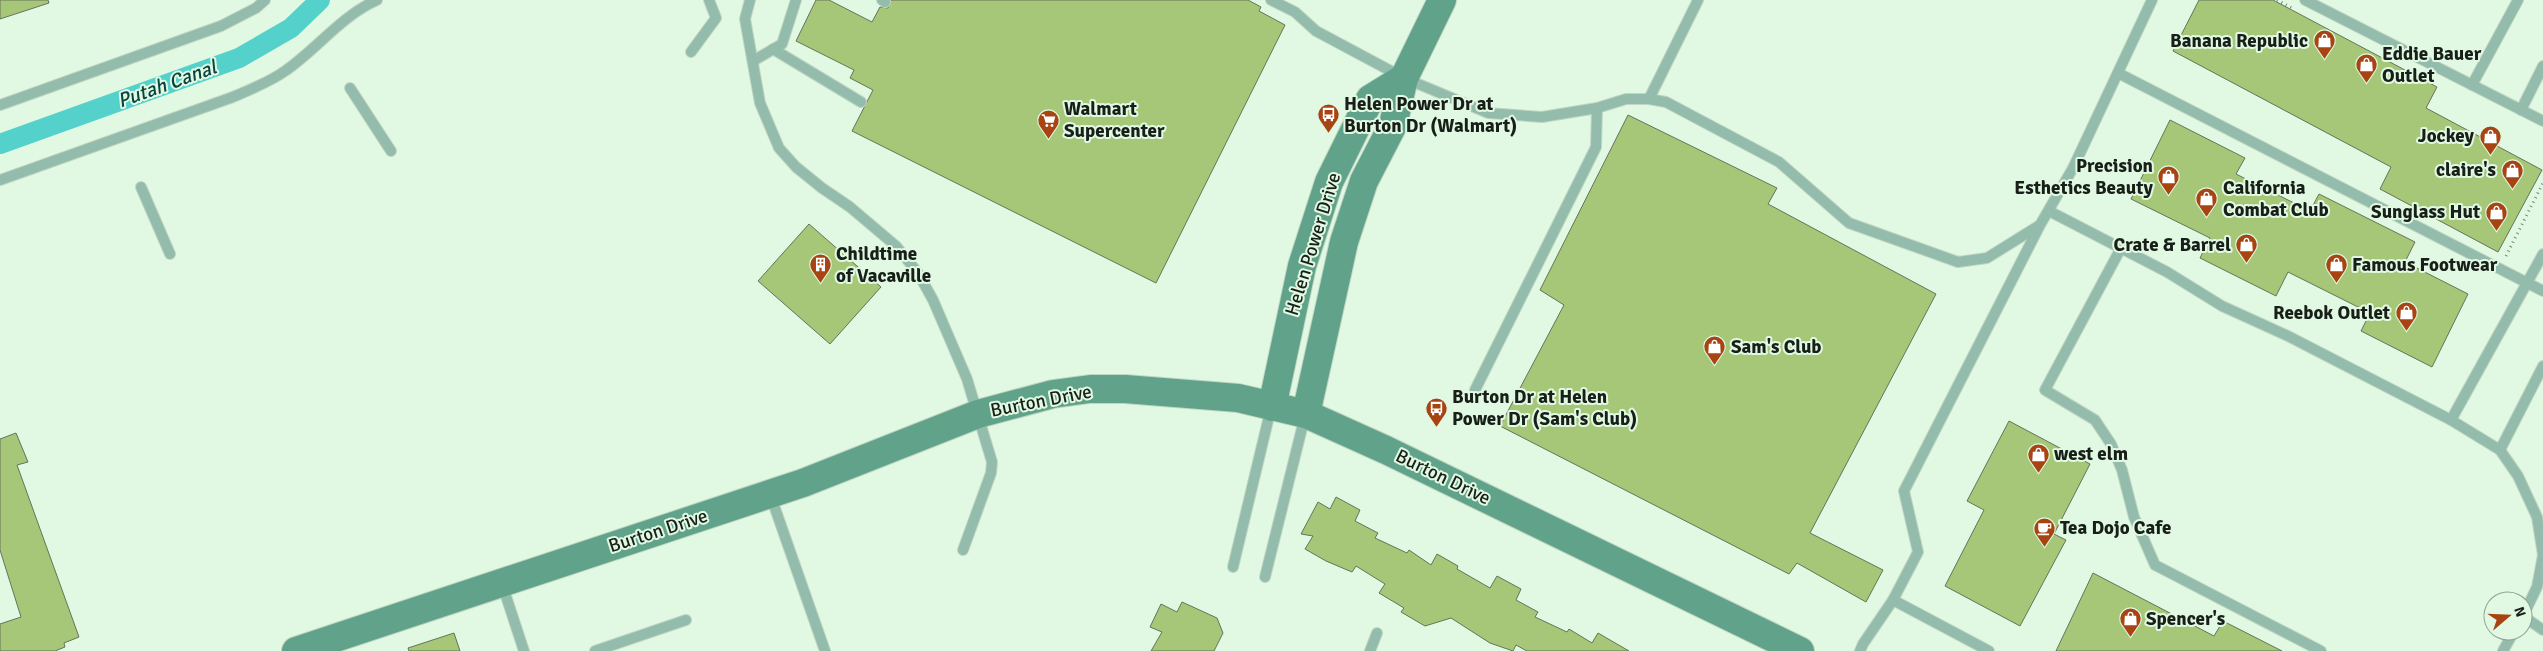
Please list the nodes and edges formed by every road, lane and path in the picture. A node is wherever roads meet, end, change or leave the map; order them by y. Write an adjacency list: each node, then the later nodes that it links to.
1 (266, 0): 22 (lane)
2 (377, 0): 27 (lane)
3 (709, 0): 13 (lane)
4 (750, 0): 14 (lane)
5 (796, 0): 12 (lane)
6 (1271, 0): 17 (lane)
7 (1442, 0): 17 (street, Helen Power Drive)
8 (1698, 0): 20 (lane)
9 (2152, 0): 16 (lane)
10 (2305, 0): 18 (lane)
11 (2518, 0): 18 (lane)
12 (773, 49): 14 (lane); 21 (lane)
13 (691, 52)
14 (753, 61): 41 (lane)
15 (2543, 66): 24 (lane)
16 (2118, 73): 30 (lane); 35 (lane)
17 (1404, 78): 23 (lane); 40 (street, Helen Power Drive); 42 (street, Helen Power Drive)
18 (2472, 86): 24 (lane)
19 (350, 88): 26 (lane)
20 (1649, 99): 23 (lane); 31 (lane)
21 (861, 102)
22 (0, 104)
23 (1597, 108): 39 (lane)
24 (2521, 110): 25 (lane)
25 (2543, 120)
26 (392, 151)
27 (0, 180)
28 (2543, 183): 35 (path)
29 (141, 187): 33 (lane)
30 (2049, 211): 31 (lane); 32 (lane)
31 (2040, 226): 51 (lane)
32 (2122, 248): 43 (lane); 63 (lane)
33 (170, 254)
34 (2543, 254): 36 (lane)
35 (2500, 269): 36 (lane)
36 (2527, 283): 37 (lane); 43 (lane)
37 (2543, 291)
38 (2543, 366): 44 (lane)
39 (1475, 390)
40 (1272, 407): 41 (street, Burton Drive); 42 (street, Burton Drive); 47 (lane)
41 (978, 414): 45 (street, Burton Drive); 46 (lane)
42 (1306, 414): 48 (lane); 60 (street, Burton Drive)
43 (2452, 420): 44 (lane)
44 (2500, 450): 50 (lane)
45 (770, 494): 49 (street, Burton Drive); 58 (lane)
46 (963, 550)
47 (1233, 567)
48 (1265, 577)
49 (501, 583): 55 (street, Burton Drive); 56 (lane)
50 (2540, 589): 52 (lane)
51 (1893, 600): 61 (lane); 62 (lane)
52 (2533, 600)
53 (686, 620): 57 (lane)
54 (1377, 634): 59 (lane)
55 (296, 651)
56 (524, 651)
57 (595, 651)
58 (825, 651)
59 (1370, 651)
60 (1800, 651)
61 (1860, 651)
62 (1989, 651)
63 (2321, 651)

